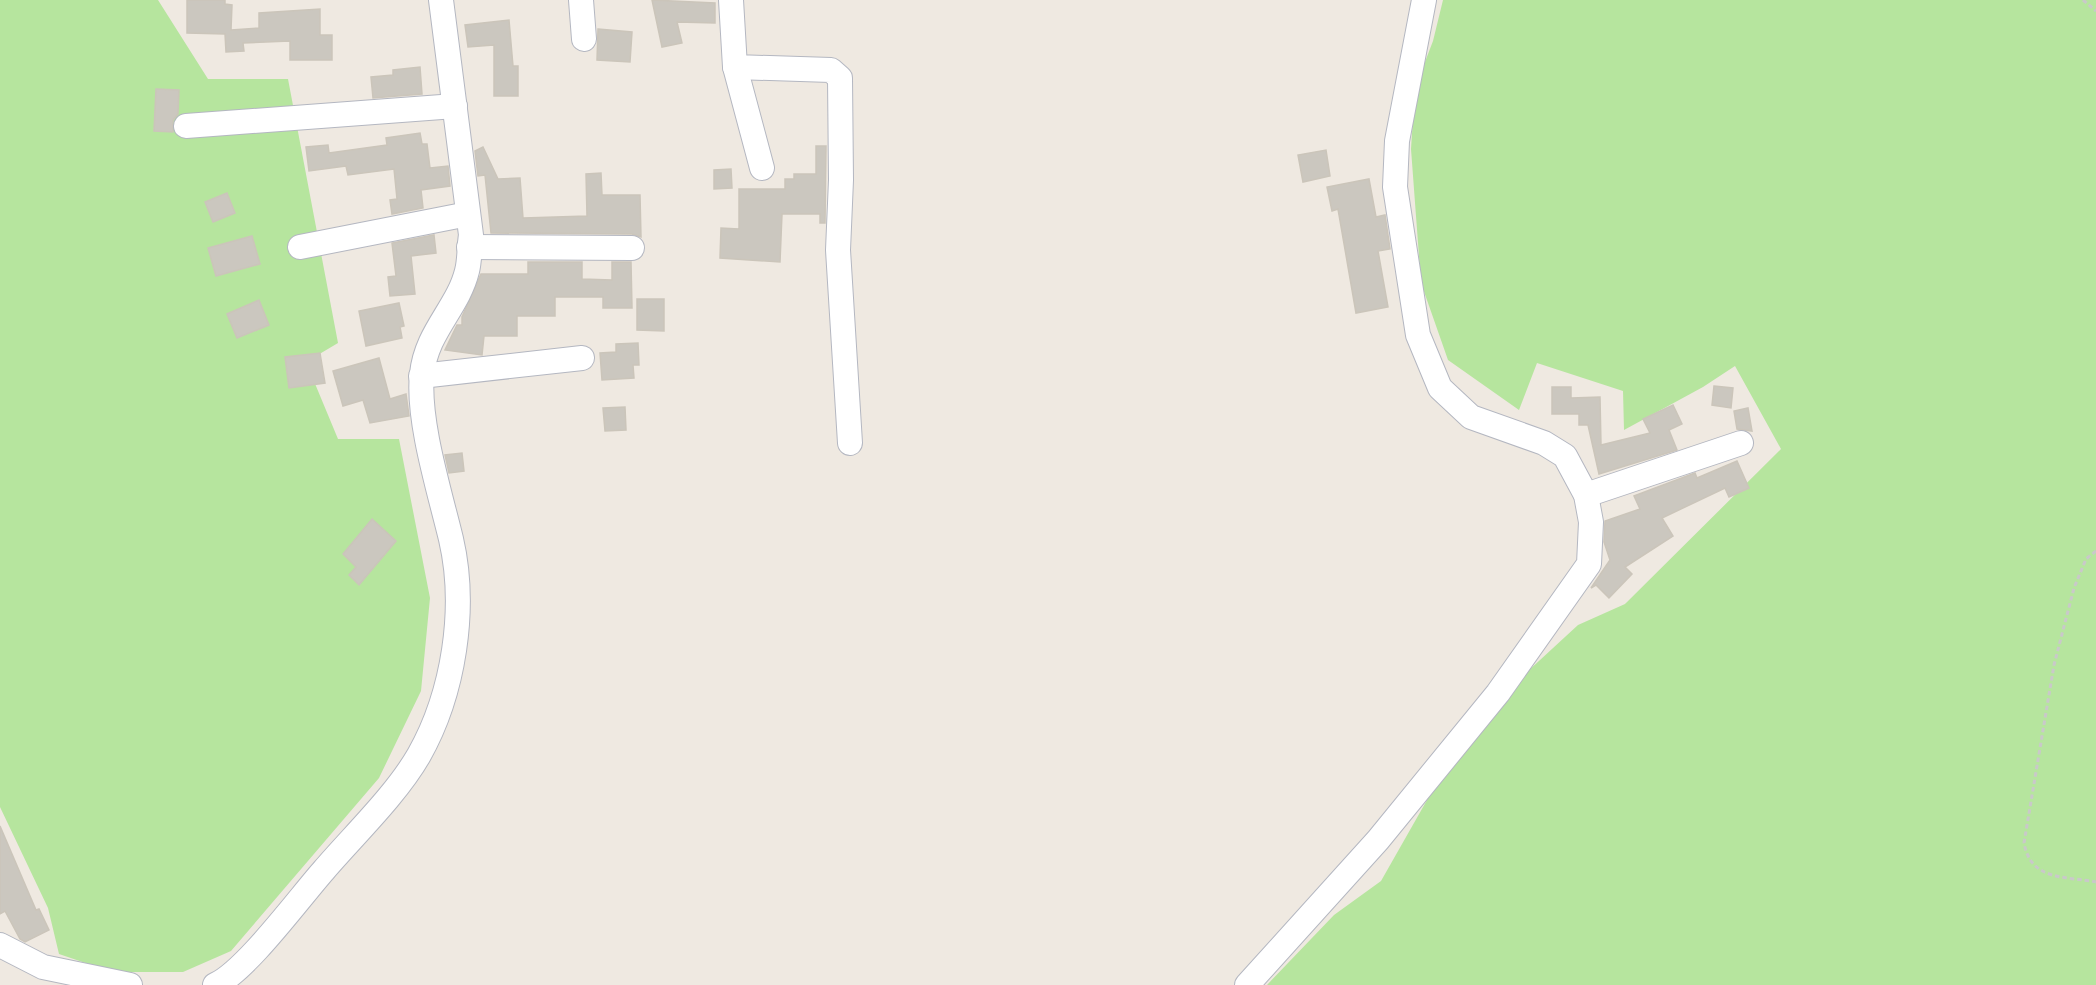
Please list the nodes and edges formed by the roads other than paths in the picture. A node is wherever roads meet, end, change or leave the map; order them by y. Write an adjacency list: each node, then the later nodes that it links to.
1 (441, 0): 7 (street)
2 (581, 0): 5 (street)
3 (732, 0): 6 (street)
4 (1424, 0): 18 (street)
5 (584, 39)
6 (735, 67): 9 (street); 16 (street)
7 (455, 106): 8 (street); 10 (street)
8 (186, 126)
9 (762, 168)
10 (468, 214): 11 (street); 12 (street)
11 (300, 247)
12 (469, 247): 13 (street); 15 (street)
13 (632, 248)
14 (582, 358): 15 (street)
15 (421, 376): 22 (street)
16 (850, 443)
17 (1741, 443): 18 (street)
18 (1586, 495): 23 (street)
19 (0, 945): 20 (street)
20 (73, 979): 21 (street)
21 (130, 985)
22 (215, 985)
23 (1247, 985)

